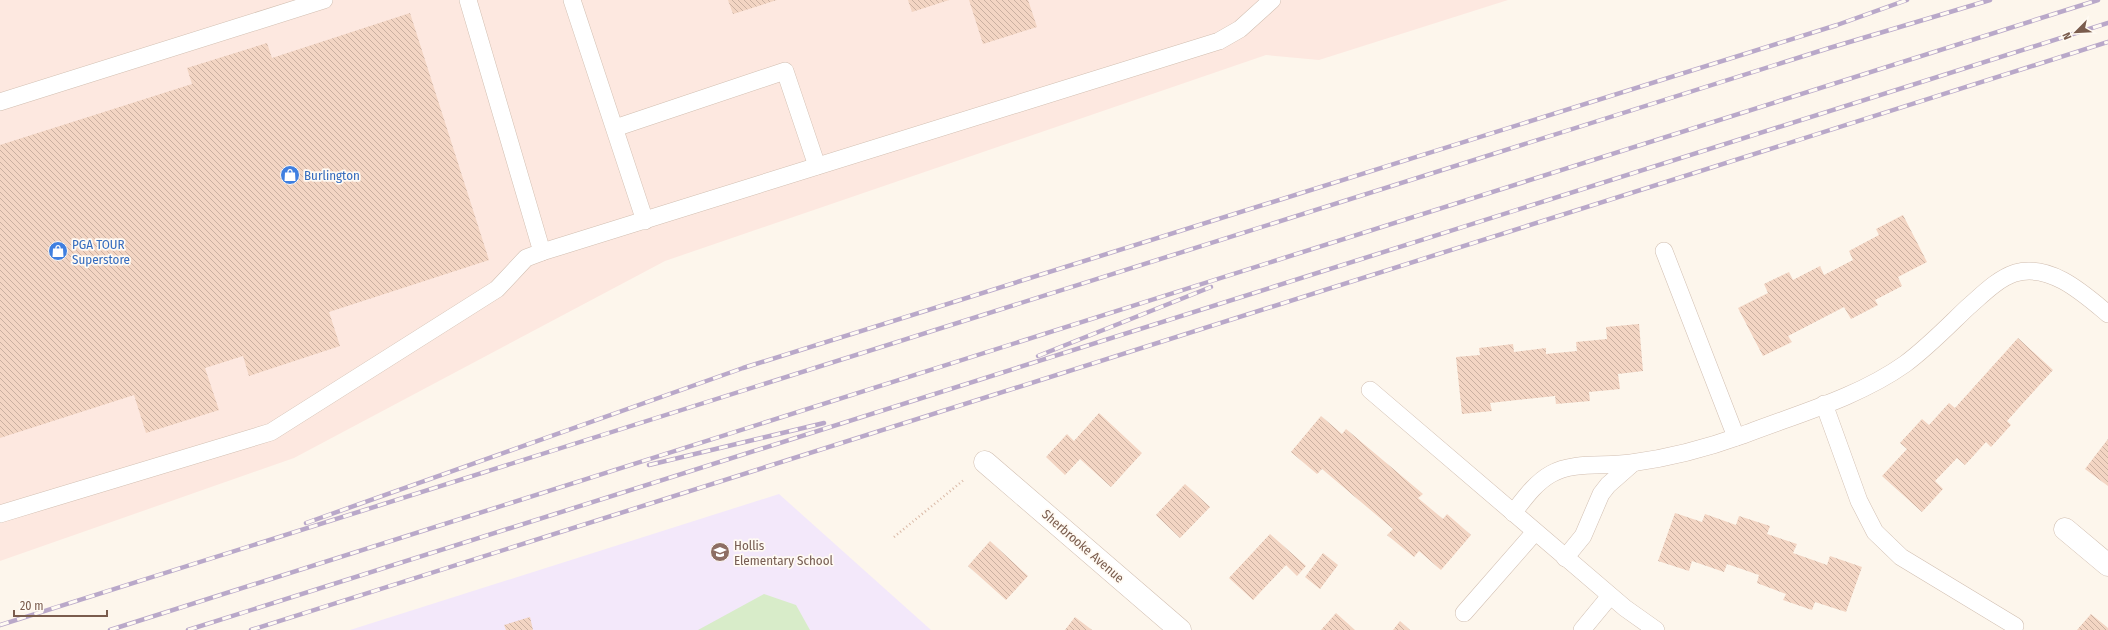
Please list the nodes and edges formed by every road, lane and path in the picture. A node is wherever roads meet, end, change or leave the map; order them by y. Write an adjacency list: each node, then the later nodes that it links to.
1 (324, 0): 5 (lane)
2 (468, 0): 10 (lane)
3 (572, 0): 6 (lane)
4 (1272, 0): 7 (lane)
5 (0, 102)
6 (615, 128): 7 (lane); 8 (lane)
7 (817, 166): 8 (lane)
8 (645, 221): 10 (lane)
9 (1664, 251): 14 (lane)
10 (542, 252): 18 (lane)
11 (2108, 314): 13 (lane)
12 (1370, 390): 17 (lane)
13 (1824, 404): 14 (lane); 26 (lane)
14 (1736, 437): 16 (lane)
15 (985, 462): 21 (path); 27 (street, Sherbrooke Avenue)
16 (1633, 463): 17 (lane); 22 (lane)
17 (1513, 513): 20 (lane)
18 (0, 514)
19 (2066, 529): 23 (street)
20 (1535, 532): 22 (lane); 25 (lane)
21 (894, 537)
22 (1565, 558): 24 (lane)
23 (2108, 565)
24 (1610, 596): 28 (lane); 29 (lane)
25 (1464, 613)
26 (2015, 626)
27 (1180, 630)
28 (1582, 630)
29 (1656, 630)

